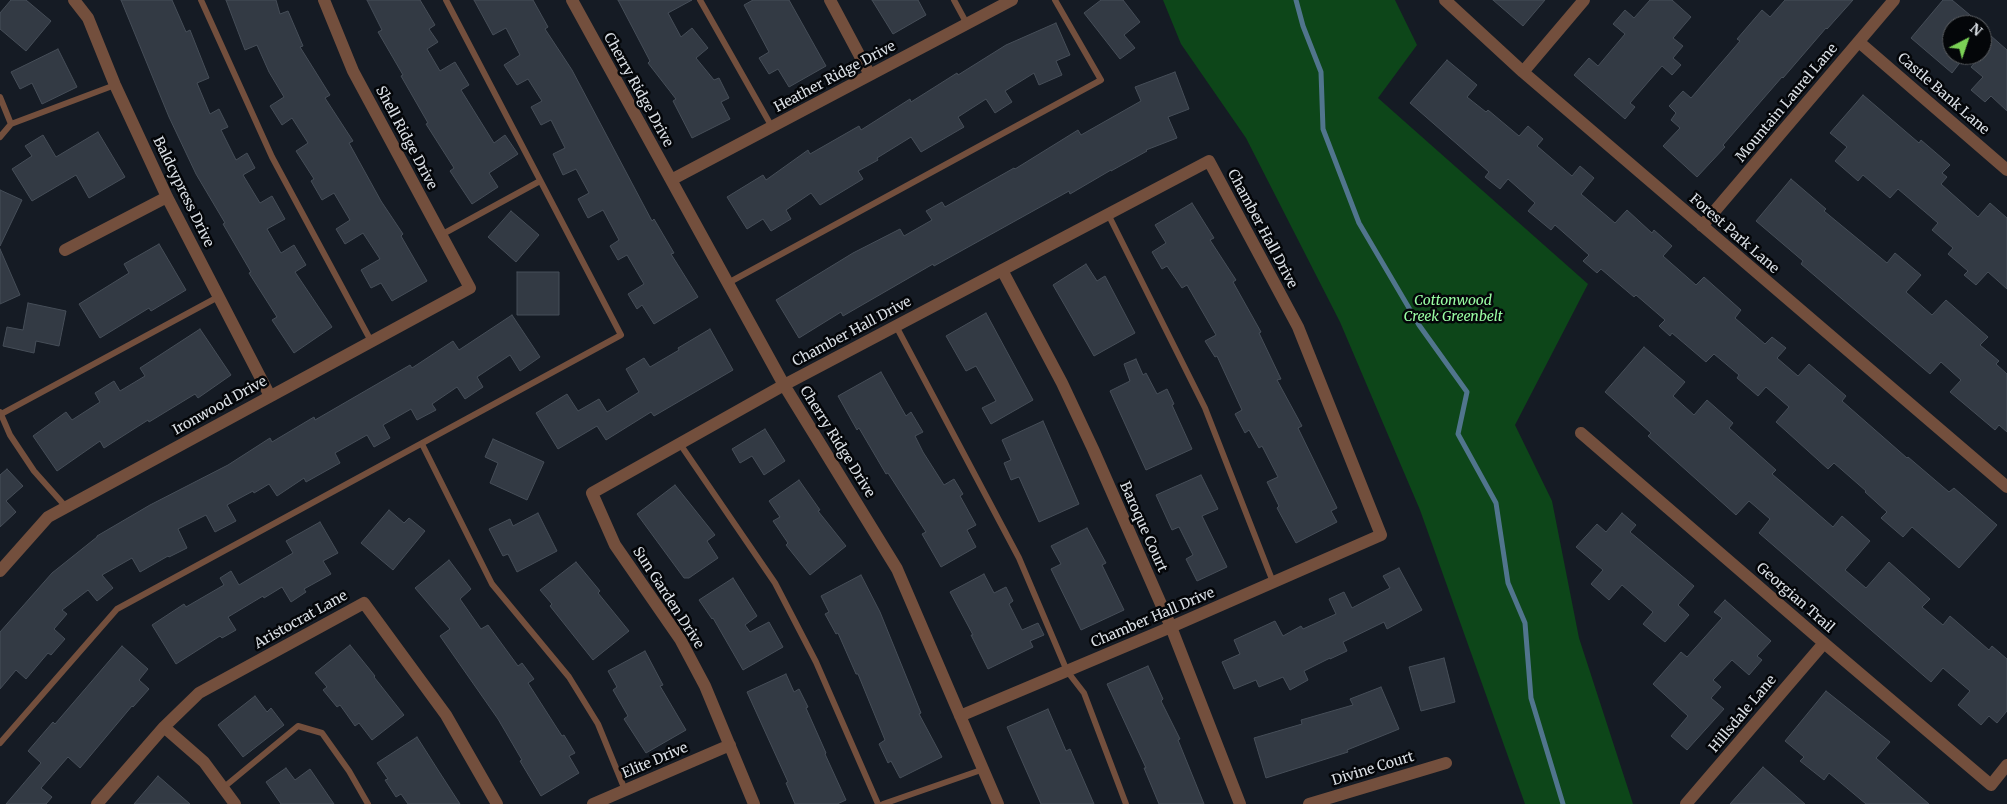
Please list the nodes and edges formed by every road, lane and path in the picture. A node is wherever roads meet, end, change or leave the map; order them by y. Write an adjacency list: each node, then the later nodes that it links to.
1 (74, 0): 18 (street, Baldcypress Drive)
2 (201, 0): 36 (lane)
3 (324, 0): 29 (street, Shell Ridge Drive)
4 (446, 0): 25 (lane)
5 (572, 0): 24 (street, Cherry Ridge Drive)
6 (700, 0): 21 (lane)
7 (830, 0): 17 (street)
8 (954, 0): 14 (lane)
9 (1012, 0): 14 (street, Heather Ridge Drive)
10 (1056, 0): 32 (lane)
11 (1445, 0): 16 (street, Forest Park Lane)
12 (1584, 0): 16 (street)
13 (1894, 0): 15 (street, Mountain Laurel Lane)
14 (967, 24): 17 (street, Heather Ridge Drive)
15 (1859, 42): 23 (street, Castle Bank Lane); 28 (street, Mountain Laurel Lane)
16 (1523, 72): 28 (street, Forest Park Lane)
17 (870, 75): 21 (street, Heather Ridge Drive)
18 (115, 85): 20 (lane); 26 (street, Baldcypress Drive)
19 (0, 97): 20 (lane)
20 (11, 124): 22 (lane)
21 (772, 127): 24 (street, Heather Ridge Drive)
22 (0, 137)
23 (2007, 170)
24 (671, 180): 32 (street, Cherry Ridge Drive)
25 (540, 181): 29 (lane); 41 (lane)
26 (167, 196): 30 (street); 34 (street, Baldcypress Drive)
27 (1108, 214): 31 (street, Chamber Hall Drive); 47 (lane); 47 (street, Chamber Hall Drive)
28 (1702, 226): 43 (street, Forest Park Lane)
29 (441, 235): 33 (street, Shell Ridge Drive)
30 (65, 250)
31 (1002, 270): 35 (street, Chamber Hall Drive); 48 (street, Baroque Court)
32 (728, 283): 37 (street, Cherry Ridge Drive)
33 (470, 288): 36 (street, Ironwood Drive)
34 (218, 297): 38 (street, Baldcypress Drive); 39 (lane)
35 (896, 326): 37 (street, Chamber Hall Drive); 50 (lane)
36 (371, 341): 38 (street, Ironwood Drive)
37 (784, 385): 42 (street, Chamber Hall Drive); 51 (street, Cherry Ridge Drive)
38 (270, 396): 45 (street, Ironwood Drive)
39 (0, 413): 45 (lane)
40 (1582, 432): 49 (street, Georgian Trail)
41 (422, 444): 53 (lane); 59 (lane)
42 (680, 444): 44 (street, Chamber Hall Drive); 66 (lane)
43 (2007, 487)
44 (592, 492): 54 (street, Sun Garden Drive)
45 (66, 507): 46 (street, Ironwood Drive)
46 (0, 571)
47 (1273, 582): 48 (street, Chamber Hall Drive)
48 (1171, 627): 50 (street, Chamber Hall Drive); 70 (street, Baroque Court)
49 (1824, 643): 56 (street, Georgian Trail); 72 (street, Hillsdale Lane)
50 (1067, 671): 51 (street, Chamber Hall Drive); 69 (lane)
51 (960, 716): 57 (street, Cherry Ridge Drive)
52 (164, 727): 58 (street); 60 (street, Aristocrat Lane); 63 (street, Aristocrat Lane)
53 (0, 743)
54 (730, 745): 59 (street, Elite Drive); 65 (street, Sun Garden Drive)
55 (1446, 763): 71 (street, Divine Court)
56 (2007, 766)
57 (984, 769): 67 (lane); 68 (street, Cherry Ridge Drive)
58 (223, 788): 61 (street); 62 (lane)
59 (625, 790): 64 (street, Elite Drive)
60 (97, 804)
61 (235, 804)
62 (368, 804)
63 (497, 804)
64 (593, 804)
65 (754, 804)
66 (878, 804)
67 (884, 804)
68 (998, 804)
69 (1126, 804)
70 (1240, 804)
71 (1309, 804)
72 (1686, 804)

